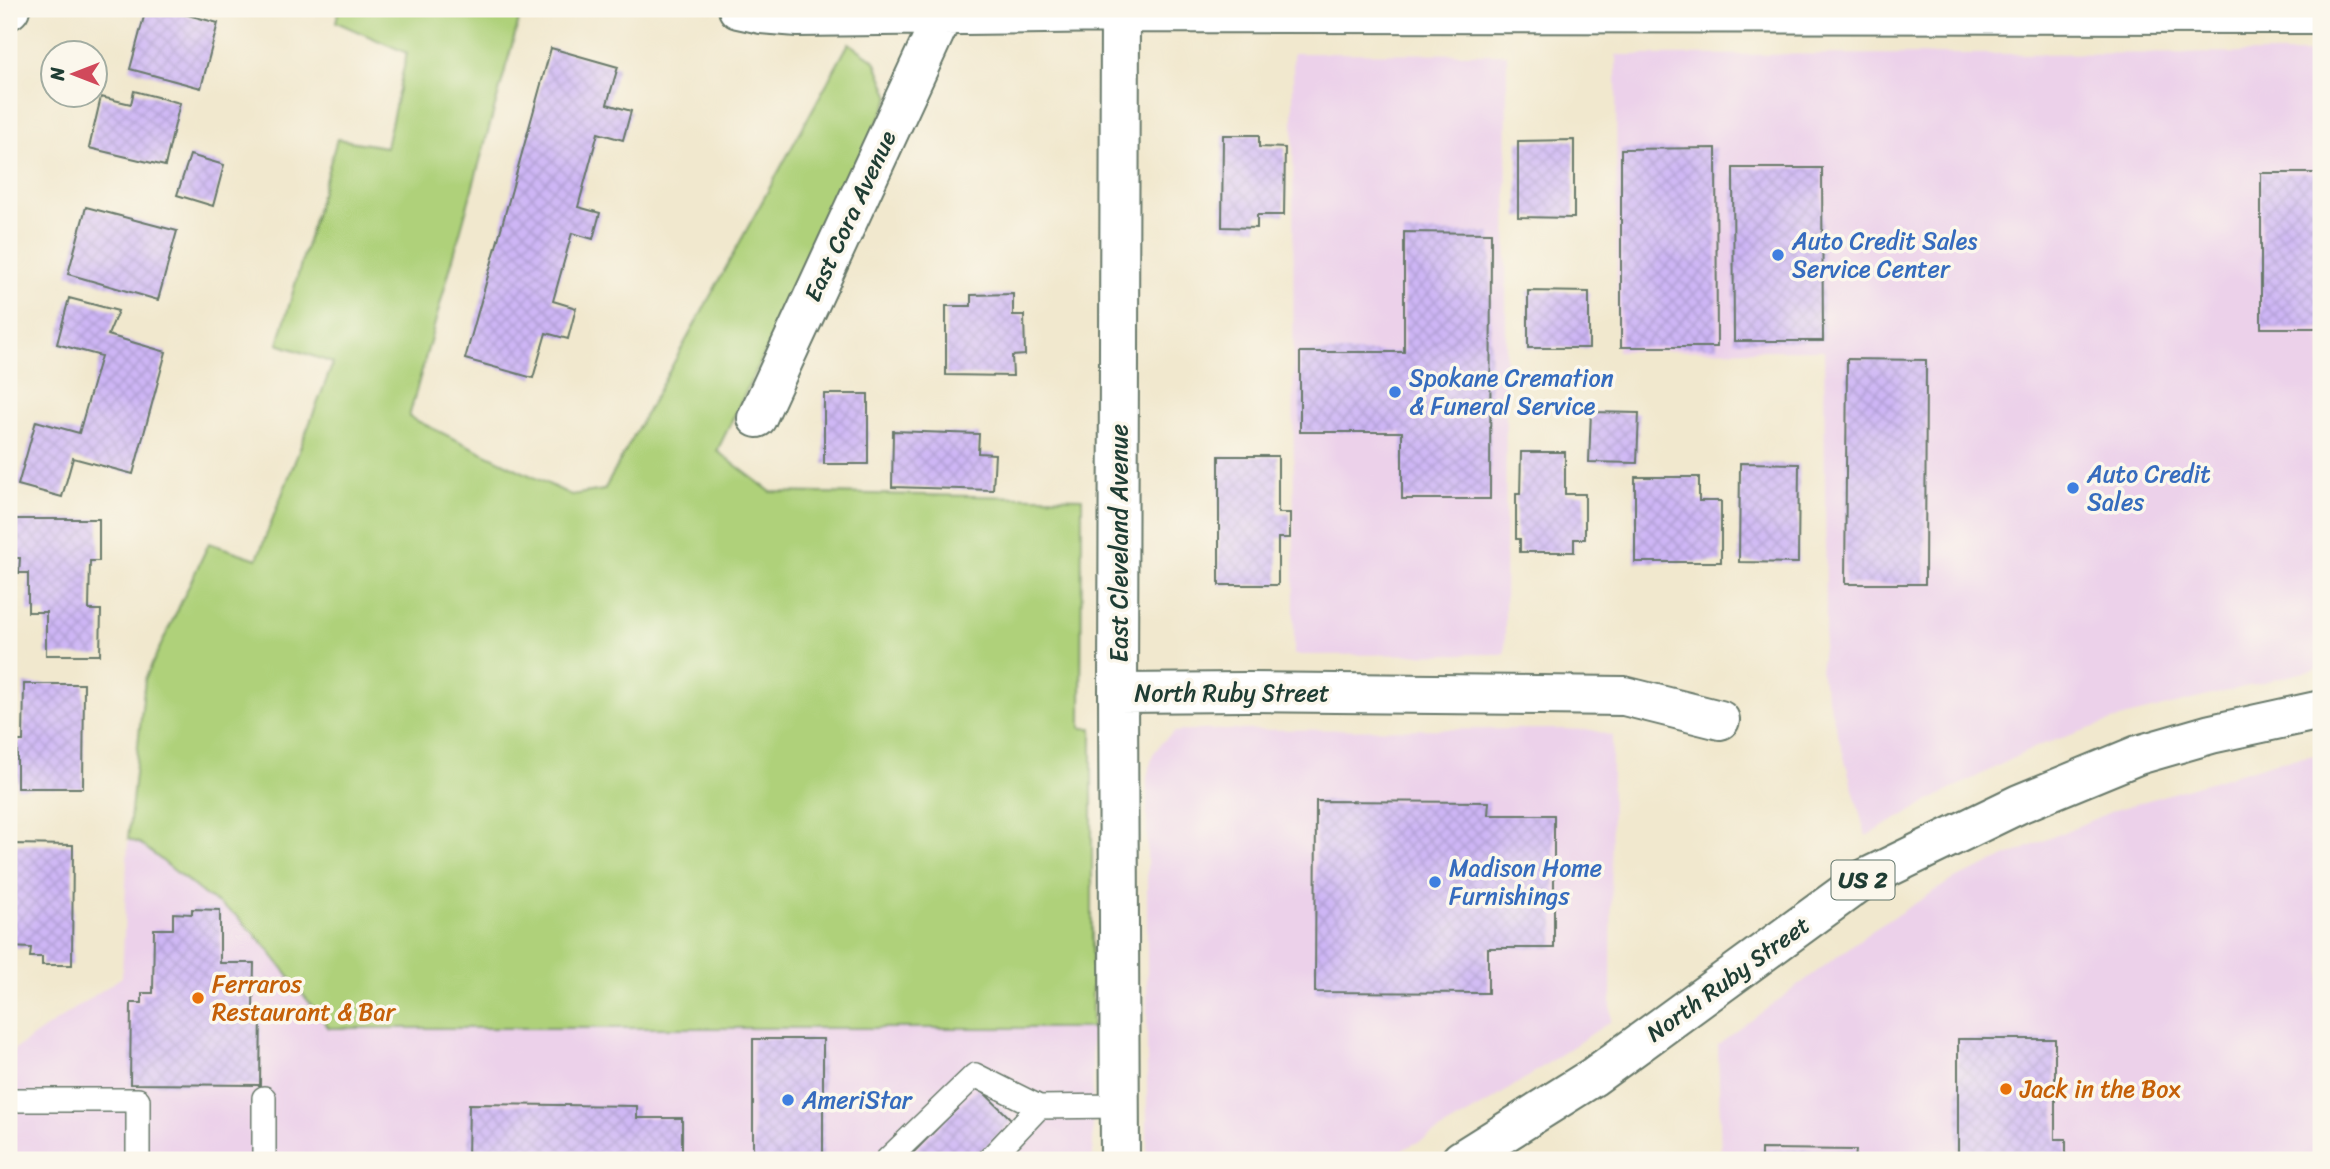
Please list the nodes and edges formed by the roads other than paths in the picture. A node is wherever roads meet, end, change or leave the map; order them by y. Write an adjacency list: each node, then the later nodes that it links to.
1 (738, 9): 5 (street)
2 (1120, 11): 3 (street); 5 (street); 7 (street, East Cleveland Avenue)
3 (1906, 11): 4 (street)
4 (2321, 14)
5 (943, 15): 6 (street, East Cora Avenue)
6 (757, 418)
7 (1118, 693): 9 (street, North Ruby Street); 12 (street, East Cleveland Avenue)
8 (2321, 710): 19 (street, North Ruby Street / US 2)
9 (1720, 720)
10 (264, 1098): 15 (lane)
11 (9, 1100): 14 (lane)
12 (1119, 1106): 13 (lane); 18 (street, East Cleveland Avenue)
13 (1039, 1107): 16 (lane); 17 (lane)
14 (138, 1160)
15 (264, 1160)
16 (887, 1160)
17 (989, 1160)
18 (1120, 1160)
19 (1461, 1160)

